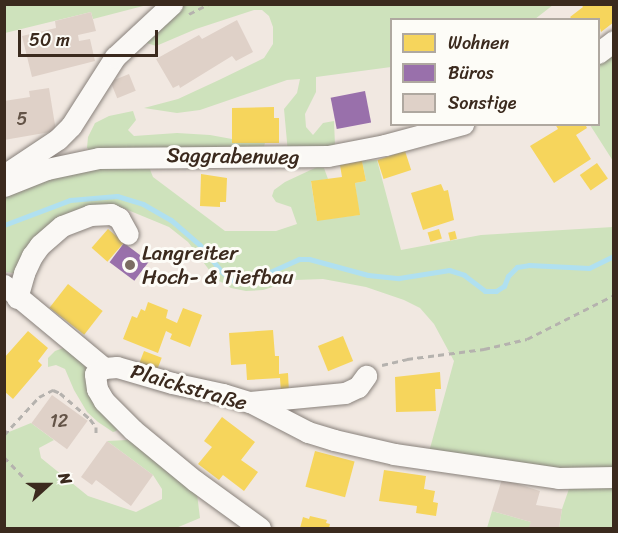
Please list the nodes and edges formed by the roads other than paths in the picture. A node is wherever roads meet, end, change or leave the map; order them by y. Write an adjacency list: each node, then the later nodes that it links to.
1 (172, 4): 5 (street)
2 (614, 41): 3 (street)
3 (600, 52)
4 (456, 126): 6 (street, Saggrabenweg)
5 (4, 175)
6 (4, 186)
7 (128, 234): 8 (street)
8 (11, 292): 9 (street)
9 (104, 368): 11 (street, Plaickstraße); 13 (street, Plaickstraße)
10 (366, 376): 11 (street)
11 (250, 402): 12 (street, Plaickstraße)
12 (614, 477)
13 (260, 528)

